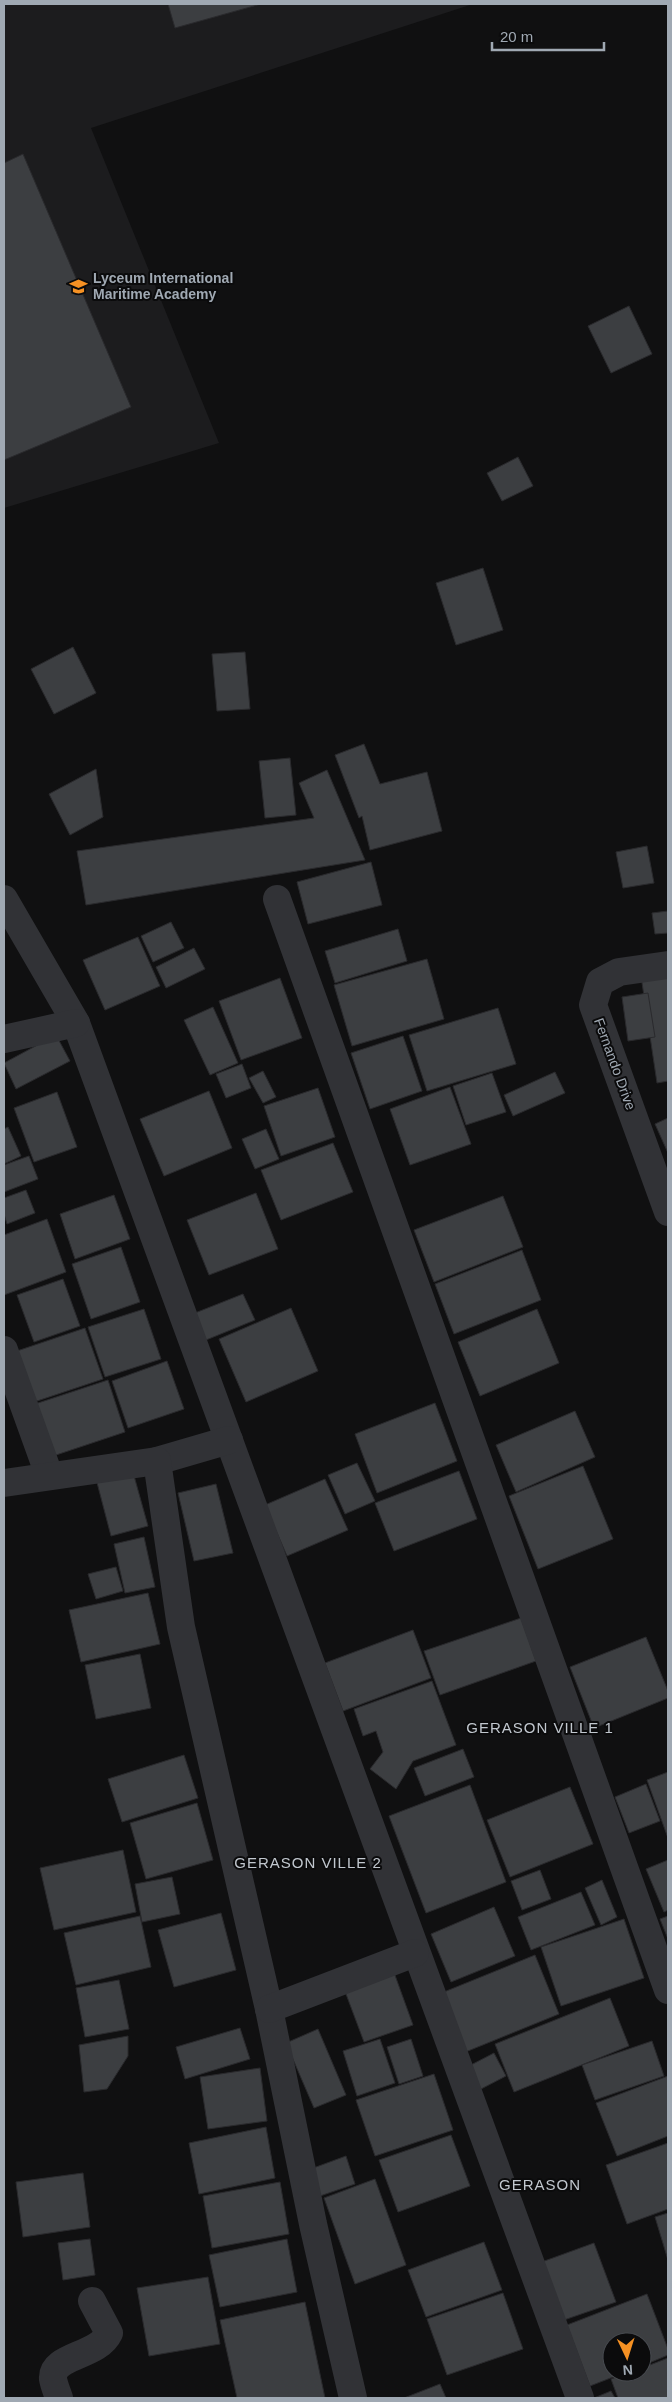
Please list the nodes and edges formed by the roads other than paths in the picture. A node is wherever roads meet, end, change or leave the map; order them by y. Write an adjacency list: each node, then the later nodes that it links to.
1 (4, 899): 4 (street)
2 (277, 900): 13 (street)
3 (668, 965): 6 (street, Fernando Drive)
4 (76, 1023): 5 (street); 8 (street)
5 (4, 1039)
6 (668, 1212)
7 (4, 1350): 10 (street)
8 (229, 1440): 9 (street); 12 (street)
9 (157, 1460): 10 (street); 14 (street)
10 (49, 1475): 11 (street)
11 (4, 1483)
12 (415, 1953): 14 (street); 18 (street)
13 (668, 1990)
14 (270, 2009): 17 (street)
15 (92, 2301): 16 (street)
16 (59, 2398)
17 (353, 2398)
18 (580, 2398)

